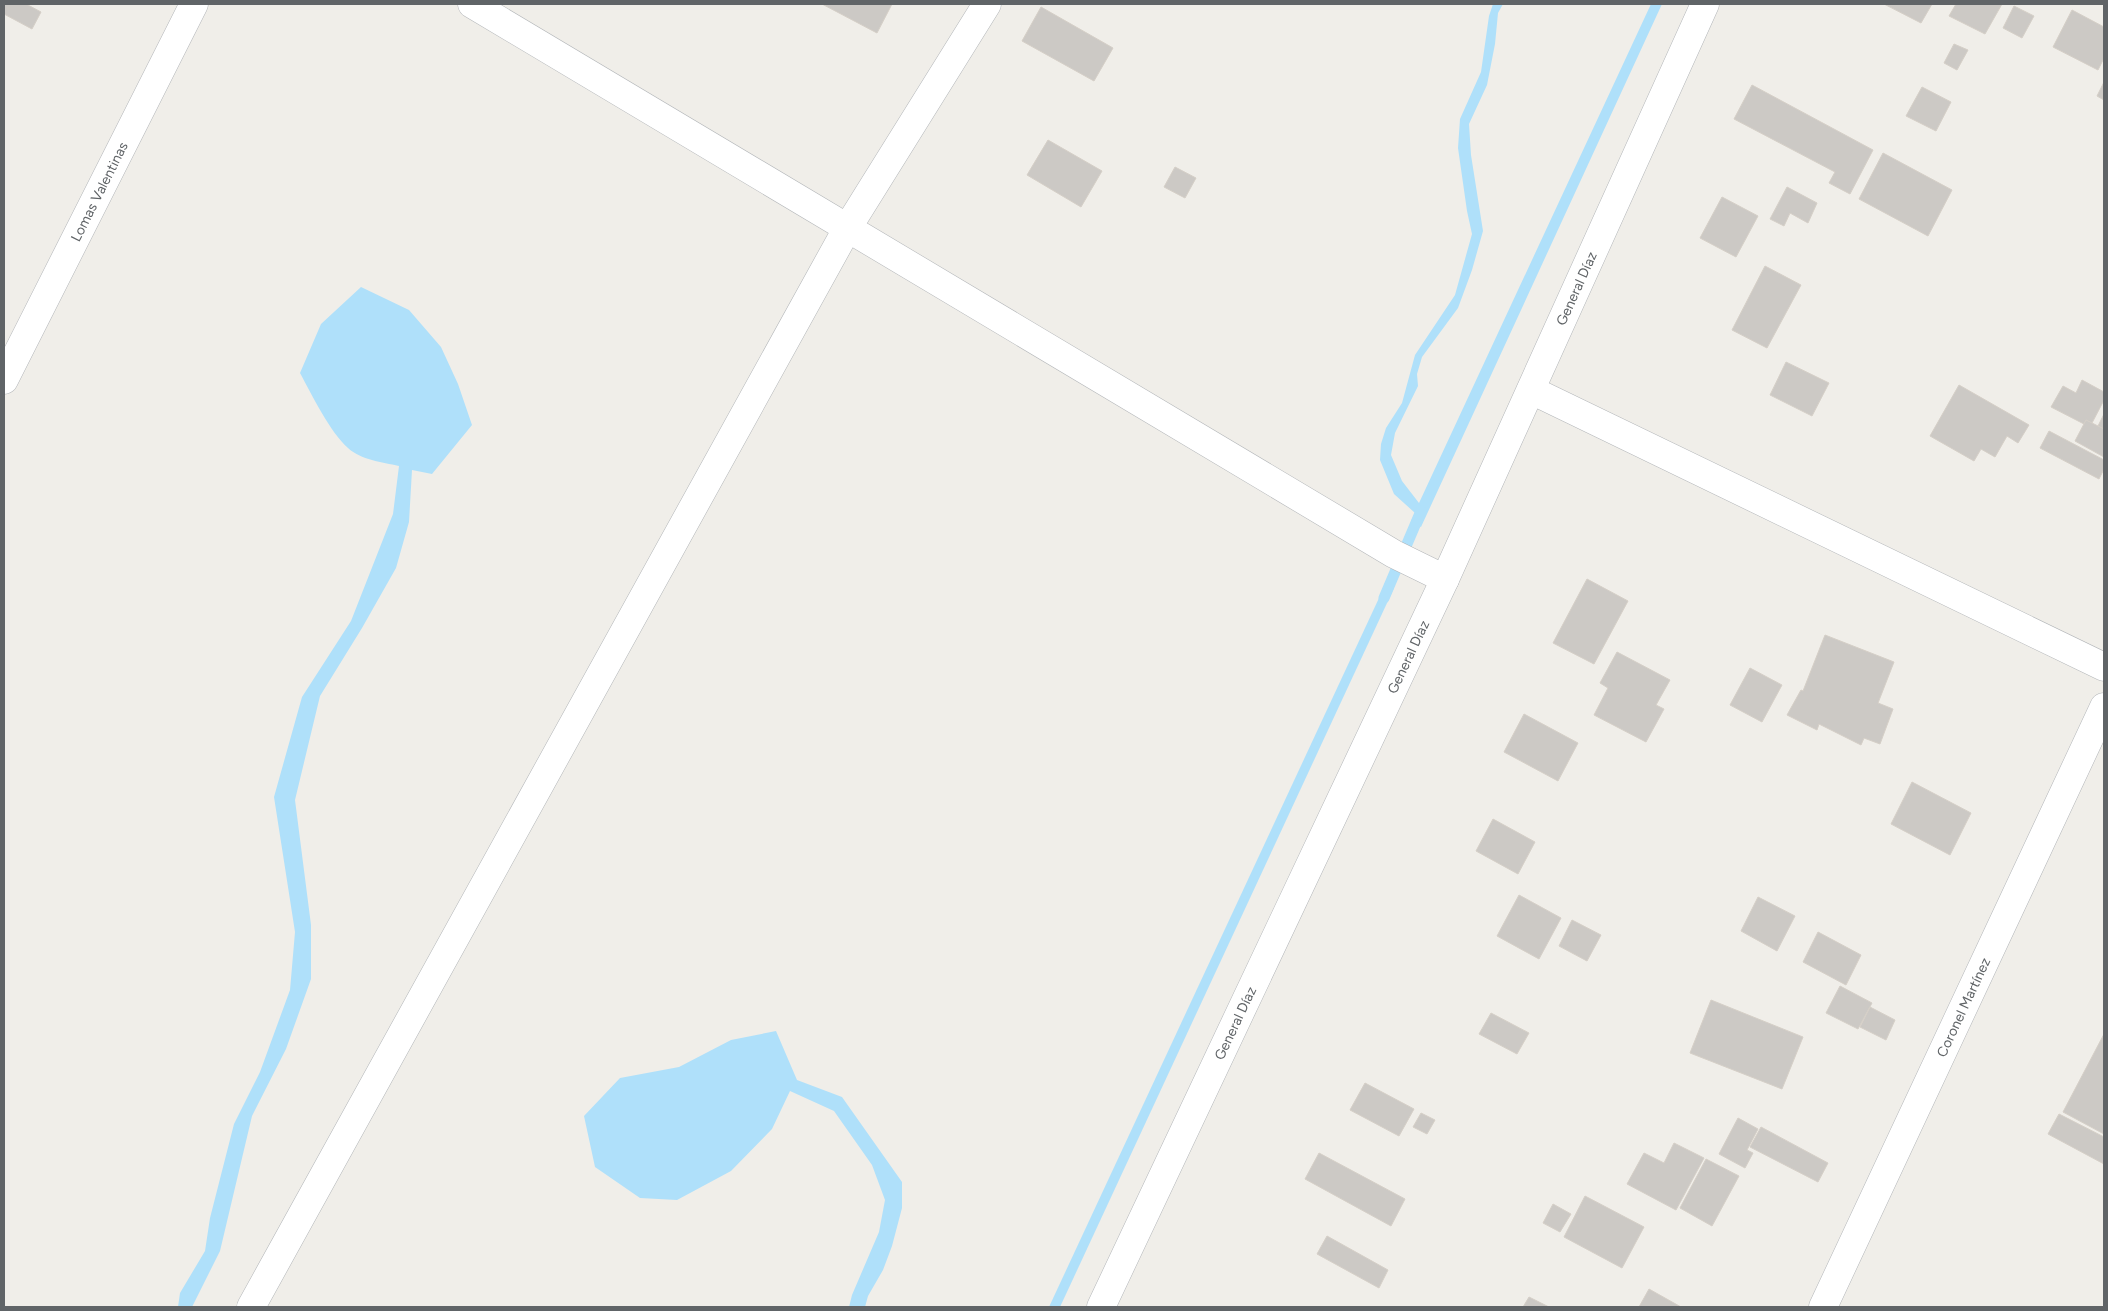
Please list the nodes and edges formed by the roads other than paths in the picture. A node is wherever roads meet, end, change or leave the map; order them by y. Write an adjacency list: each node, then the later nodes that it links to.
1 (194, 4): 6 (street, Lomas Valentinas)
2 (472, 4): 5 (street)
3 (987, 4): 5 (street)
4 (1705, 4): 7 (street, General Díaz)
5 (848, 227): 8 (street); 11 (street)
6 (4, 380)
7 (1532, 390): 8 (street, General Díaz); 9 (street)
8 (1444, 579): 12 (street, General Díaz)
9 (2104, 667)
10 (2104, 708): 13 (street, Coronel Martínez)
11 (251, 1307)
12 (1102, 1307)
13 (1823, 1307)

